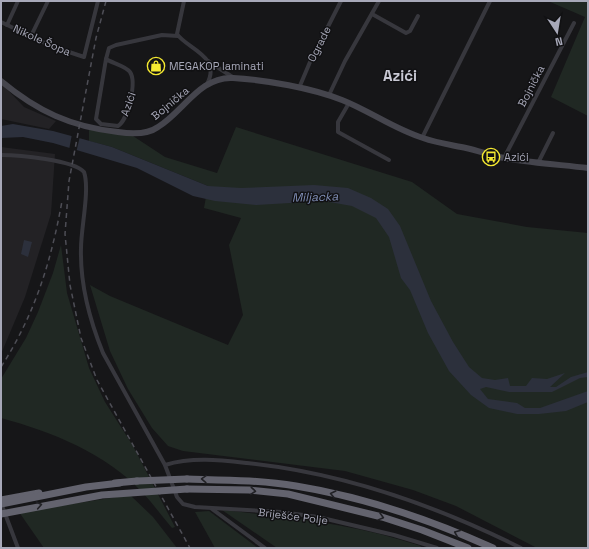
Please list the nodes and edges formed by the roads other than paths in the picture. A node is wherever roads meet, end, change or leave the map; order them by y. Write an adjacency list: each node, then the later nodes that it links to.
1 (18, 1): 12 (street)
2 (48, 1): 13 (street)
3 (98, 1): 13 (street, Nikole Šopa)
4 (184, 1): 14 (street)
5 (341, 1): 20 (street, Ograde)
6 (379, 1): 8 (street)
7 (490, 1): 24 (street)
8 (372, 14): 9 (street); 21 (street)
9 (418, 16)
10 (1, 22): 12 (street, Nikole Šopa)
11 (574, 23): 26 (street, Bojnička)
12 (7, 25): 13 (street, Nikole Šopa)
13 (31, 36)
14 (178, 36): 15 (street, Azići); 16 (street)
15 (106, 60): 15 (street, Azići)
16 (208, 61): 17 (street); 19 (street)
17 (234, 78): 19 (main road, Bojnička); 20 (main road, Bojnička)
18 (1, 81): 19 (main road, Bojnička)
19 (206, 86)
20 (299, 88): 21 (main road, Bojnička)
21 (329, 95): 22 (main road, Bojnička)
22 (349, 103): 24 (main road, Bojnička); 27 (street)
23 (553, 133): 28 (street)
24 (422, 138): 26 (main road, Bojnička)
25 (1, 155): 30 (street, Briješće Polje)
26 (504, 158): 28 (main road, Bojnička)
27 (389, 160)
28 (538, 163): 29 (main road, Bojnička)
29 (588, 168)
30 (165, 465): 32 (street, Briješće Polje); 40 (street)
31 (1, 502): 35 (street); 39 (highway, one-way to 31, bridge)
32 (212, 508): 34 (street, Briješće Polje); 36 (street)
33 (1, 514): 38 (highway, one-way to 38, bridge)
34 (431, 547): 37 (street, Briješće Polje)
35 (18, 548)
36 (265, 548)
37 (437, 548)
38 (468, 548)
39 (493, 548)
40 (521, 548)

